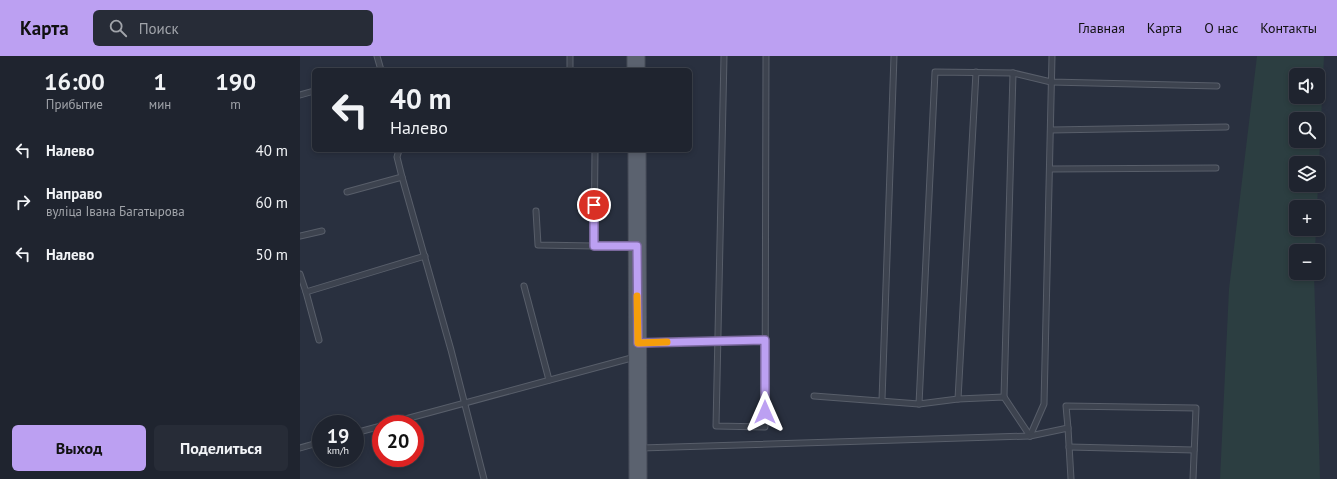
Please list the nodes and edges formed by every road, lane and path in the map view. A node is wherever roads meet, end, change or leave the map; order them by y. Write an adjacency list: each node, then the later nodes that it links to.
1 (377, 56): 8 (lane)
2 (570, 56): 9 (lane)
3 (636, 56): 10 (main road)
4 (724, 56): 37 (lane)
5 (766, 56): 36 (lane)
6 (894, 56): 43 (lane)
7 (1052, 56): 13 (lane)
8 (380, 68)
9 (570, 68)
10 (636, 68)
11 (976, 72): 12 (lane); 42 (lane); 45 (lane)
12 (1013, 73): 13 (lane); 41 (lane)
13 (1051, 82): 14 (lane); 18 (lane)
14 (1217, 86)
15 (312, 92): 16 (lane)
16 (300, 95)
17 (1226, 127): 18 (lane)
18 (1052, 130): 23 (lane)
19 (398, 152): 24 (lane)
20 (596, 152): 29 (lane)
21 (637, 152): 30 (main road)
22 (1216, 168): 23 (lane)
23 (1050, 169): 48 (lane)
24 (402, 176): 25 (lane); 31 (lane)
25 (347, 192)
26 (536, 211): 29 (lane)
27 (322, 231): 28 (lane)
28 (300, 236)
29 (594, 246): 30 (lane)
30 (637, 246): 38 (main road)
31 (424, 256): 34 (lane); 44 (lane)
32 (300, 274): 34 (lane)
33 (524, 286): 39 (lane)
34 (306, 292): 35 (lane)
35 (319, 340)
36 (765, 340): 37 (lane); 37 (lane)
37 (717, 341): 38 (lane)
38 (638, 350): 39 (lane); 52 (main road)
39 (549, 380): 44 (lane)
40 (814, 396): 43 (lane)
41 (1004, 397): 42 (lane); 48 (lane)
42 (958, 399): 45 (lane)
43 (882, 400): 45 (lane)
44 (465, 403): 46 (lane); 54 (lane)
45 (918, 404)
46 (420, 415)
47 (1068, 428): 48 (lane); 50 (lane); 53 (lane)
48 (1030, 436): 52 (lane)
49 (312, 445): 51 (lane)
50 (1069, 447): 53 (lane); 56 (lane)
51 (300, 448)
52 (638, 449): 55 (main road)
53 (1194, 450): 57 (lane)
54 (484, 479)
55 (638, 479)
56 (1071, 479)
57 (1193, 479)

